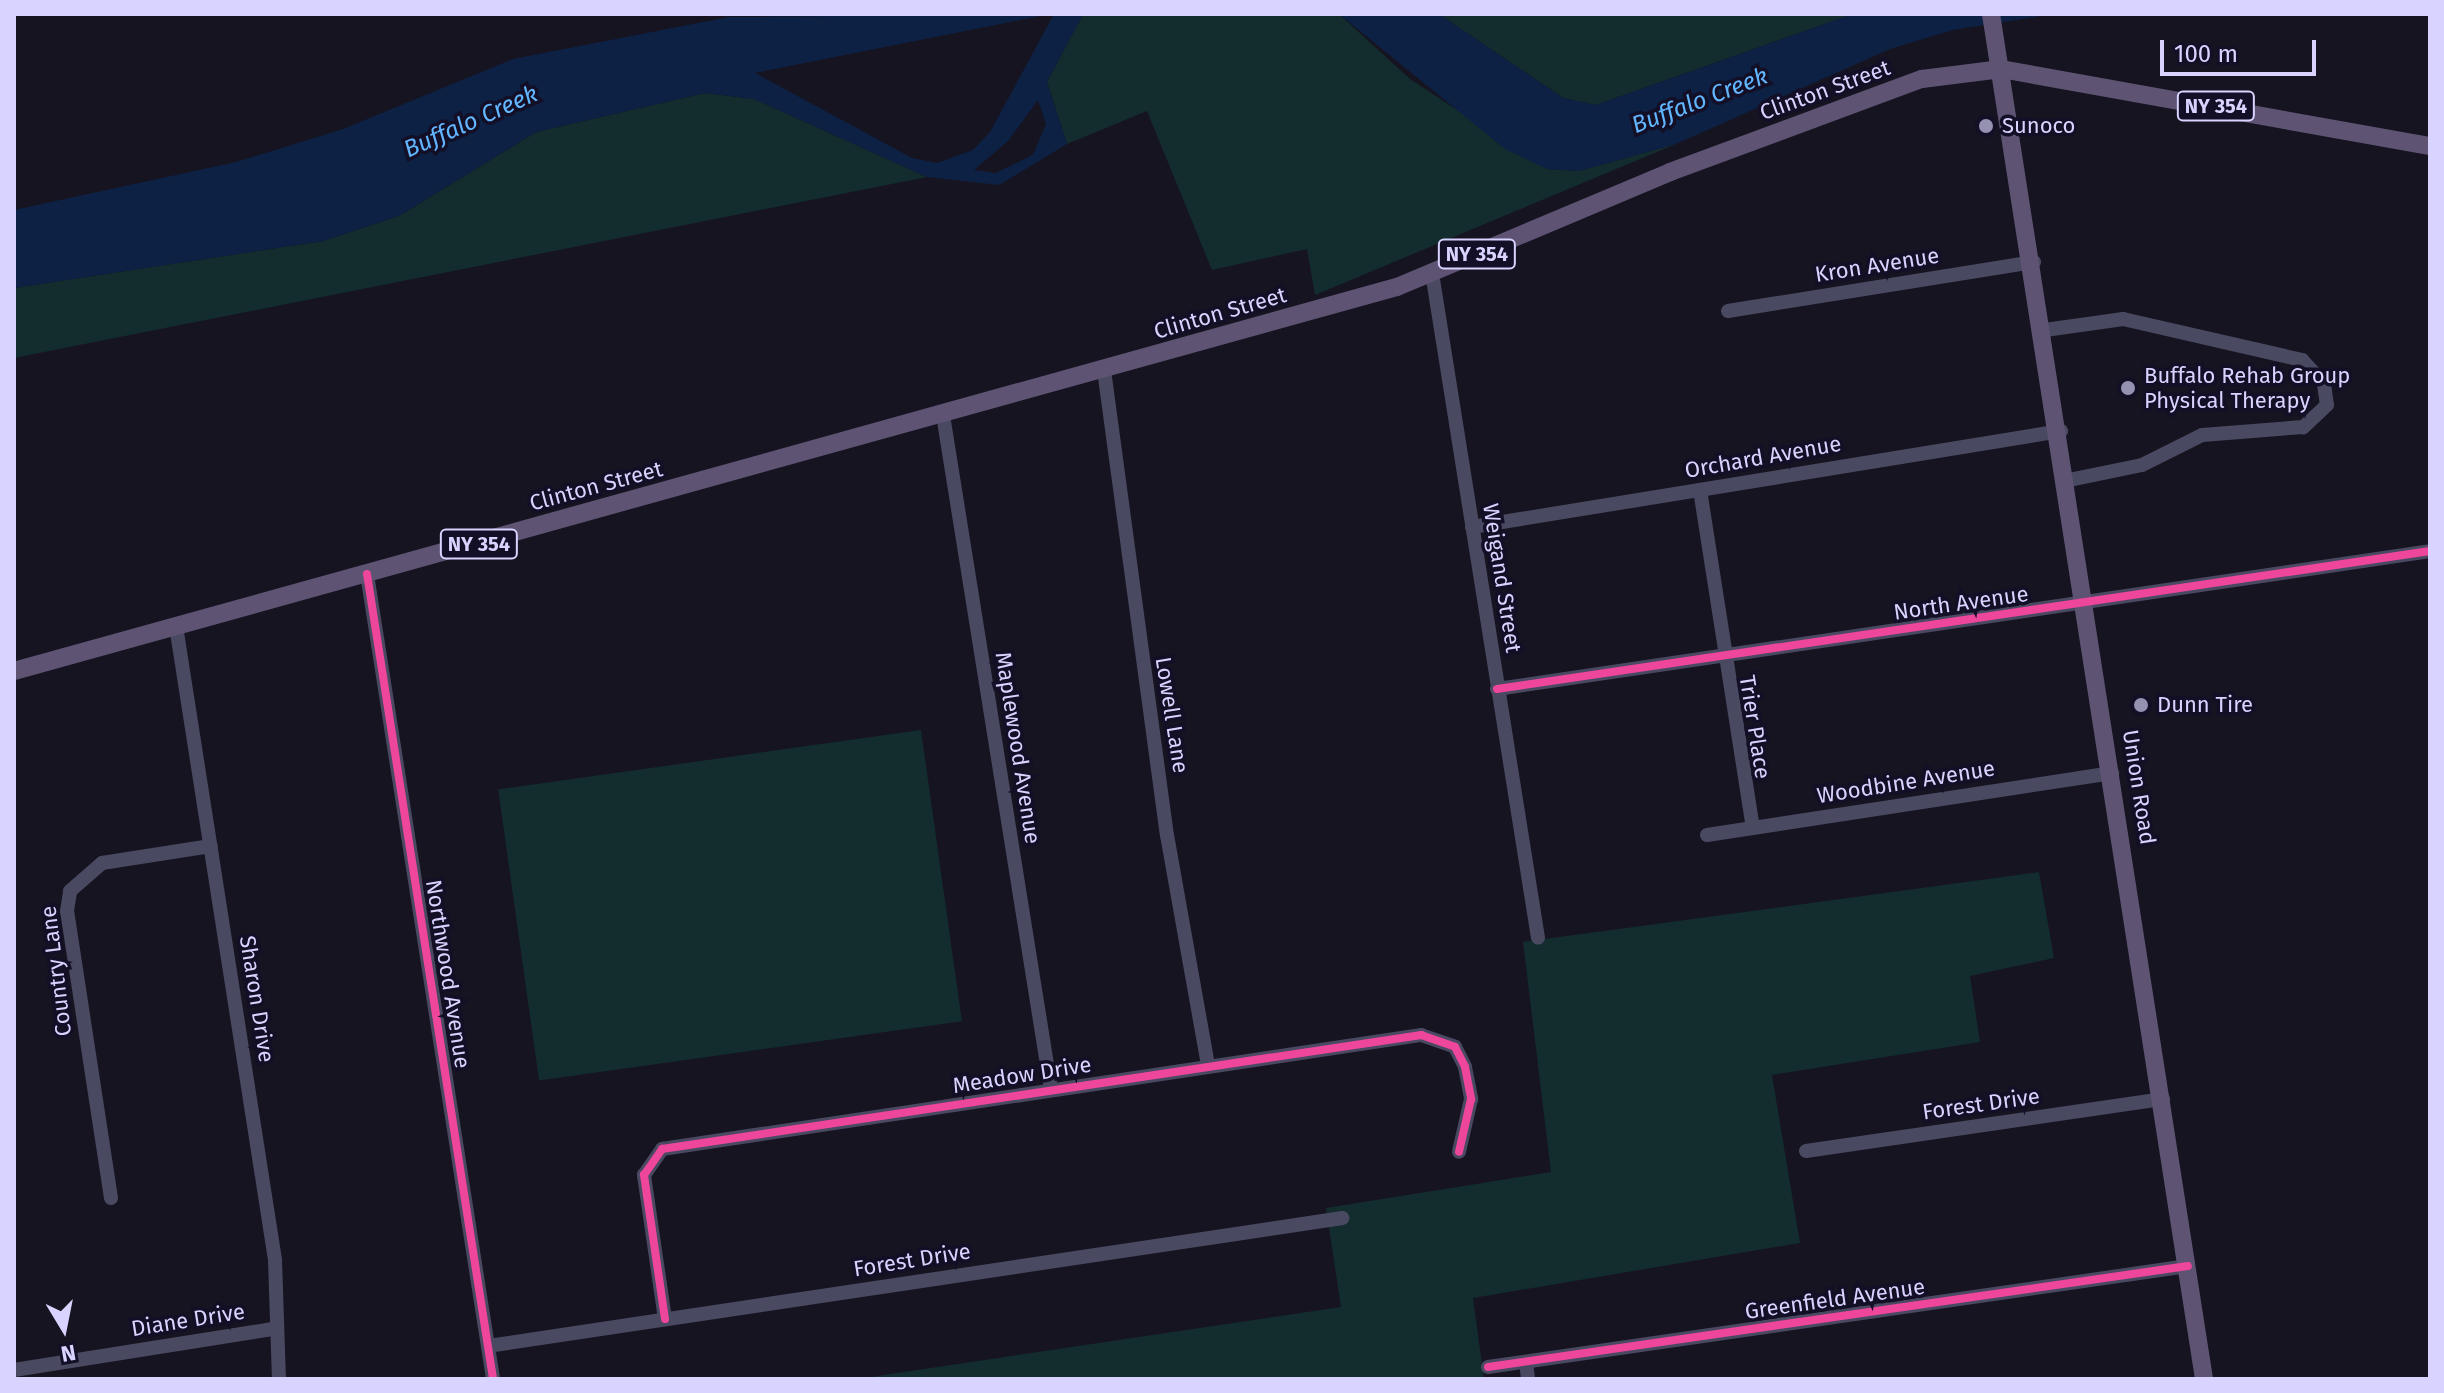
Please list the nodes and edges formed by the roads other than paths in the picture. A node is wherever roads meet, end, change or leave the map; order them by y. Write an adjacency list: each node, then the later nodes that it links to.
1 (1991, 14): 2 (main road, Union Road)
2 (2001, 69): 3 (main road, Clinton Street / NY 354); 4 (main road, Union Road); 5 (main road, Clinton Street / NY 354)
3 (2430, 146)
4 (2034, 262): 6 (street, Kron Avenue); 7 (main road, Union Road)
5 (1432, 273): 8 (main road, Clinton Street / NY 354); 13 (street, Weigand Street)
6 (1728, 311)
7 (2045, 330): 10 (main road, Union Road); 11 (street)
8 (1104, 370): 9 (main road, Clinton Street / NY 354); 26 (street, Lowell Lane)
9 (943, 415): 15 (main road, Clinton Street / NY 354); 27 (street, Maplewood Avenue)
10 (2061, 431): 11 (main road, Union Road); 12 (street, Orchard Avenue)
11 (2069, 480): 16 (main road, Union Road)
12 (1700, 490): 13 (street, Orchard Avenue); 18 (street, Trier Place)
13 (1472, 527): 20 (street, Weigand Street)
14 (2430, 551): 16 (street, North Avenue)
15 (367, 574): 17 (main road, Clinton Street / NY 354); 36 (street, Northwood Avenue)
16 (2087, 603): 18 (street, North Avenue); 21 (main road, Union Road)
17 (176, 626): 19 (main road, Clinton Street / NY 354); 24 (street, Sharon Drive)
18 (1725, 656): 20 (street, North Avenue); 22 (street, Trier Place)
19 (14, 671)
20 (1497, 689): 25 (street, Weigand Street)
21 (2112, 773): 22 (street, Woodbine Avenue); 28 (main road, Union Road)
22 (1753, 827): 23 (street, Woodbine Avenue)
23 (1707, 835)
24 (211, 846): 31 (street, Country Lane); 35 (street, Sharon Drive)
25 (1538, 938)
26 (1208, 1066): 27 (street, Meadow Drive); 30 (street, Meadow Drive)
27 (1051, 1089): 34 (street, Meadow Drive)
28 (2163, 1099): 29 (street, Forest Drive); 33 (main road, Union Road)
29 (1806, 1151)
30 (1459, 1152)
31 (111, 1198)
32 (1342, 1218): 34 (street, Forest Drive)
33 (2188, 1266): 37 (street, Greenfield Avenue); 43 (main road, Union Road)
34 (665, 1319): 36 (street, Forest Drive)
35 (273, 1329): 39 (street, Diane Drive); 40 (street, Sharon Drive)
36 (488, 1346): 41 (street, Northwood Avenue)
37 (1526, 1362): 38 (street, Greenfield Avenue); 42 (street)
38 (1488, 1367)
39 (14, 1370)
40 (279, 1379)
41 (493, 1379)
42 (1528, 1379)
43 (2204, 1379)

